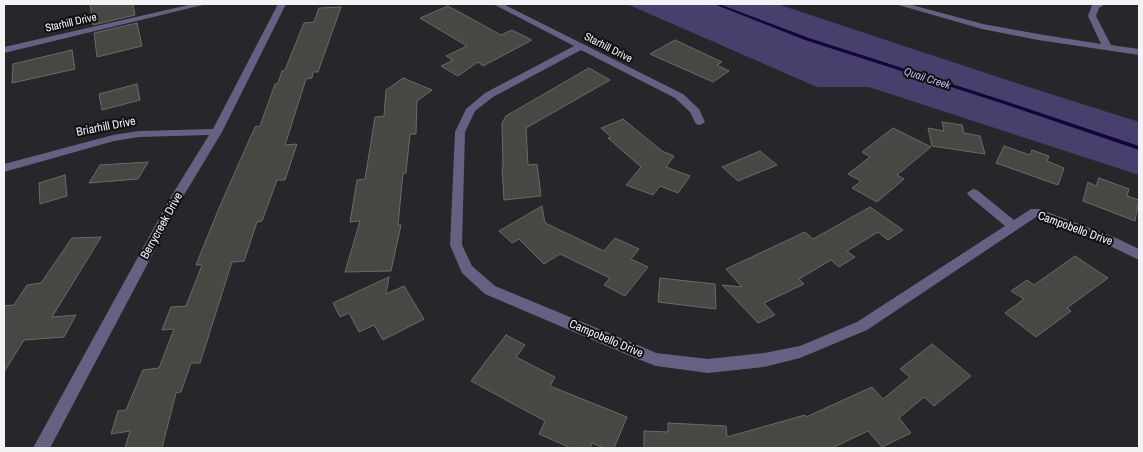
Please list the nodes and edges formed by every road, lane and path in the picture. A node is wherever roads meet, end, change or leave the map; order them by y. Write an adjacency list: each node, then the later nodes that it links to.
1 (203, 4): 8 (street, Starhill Drive)
2 (282, 4): 11 (street, Berrycreek Drive)
3 (497, 4): 6 (street, Starhill Drive)
4 (1101, 4): 7 (street)
5 (907, 5): 7 (street)
6 (581, 46): 10 (street, Starhill Drive); 14 (street, Campobello Drive)
7 (1108, 48): 9 (street)
8 (4, 50)
9 (1139, 52)
10 (700, 122)
11 (216, 132): 12 (street, Briarhill Drive); 16 (street, Berrycreek Drive)
12 (4, 168)
13 (973, 193): 14 (street)
14 (1013, 226): 15 (street, Campobello Drive)
15 (1139, 255)
16 (41, 448)

